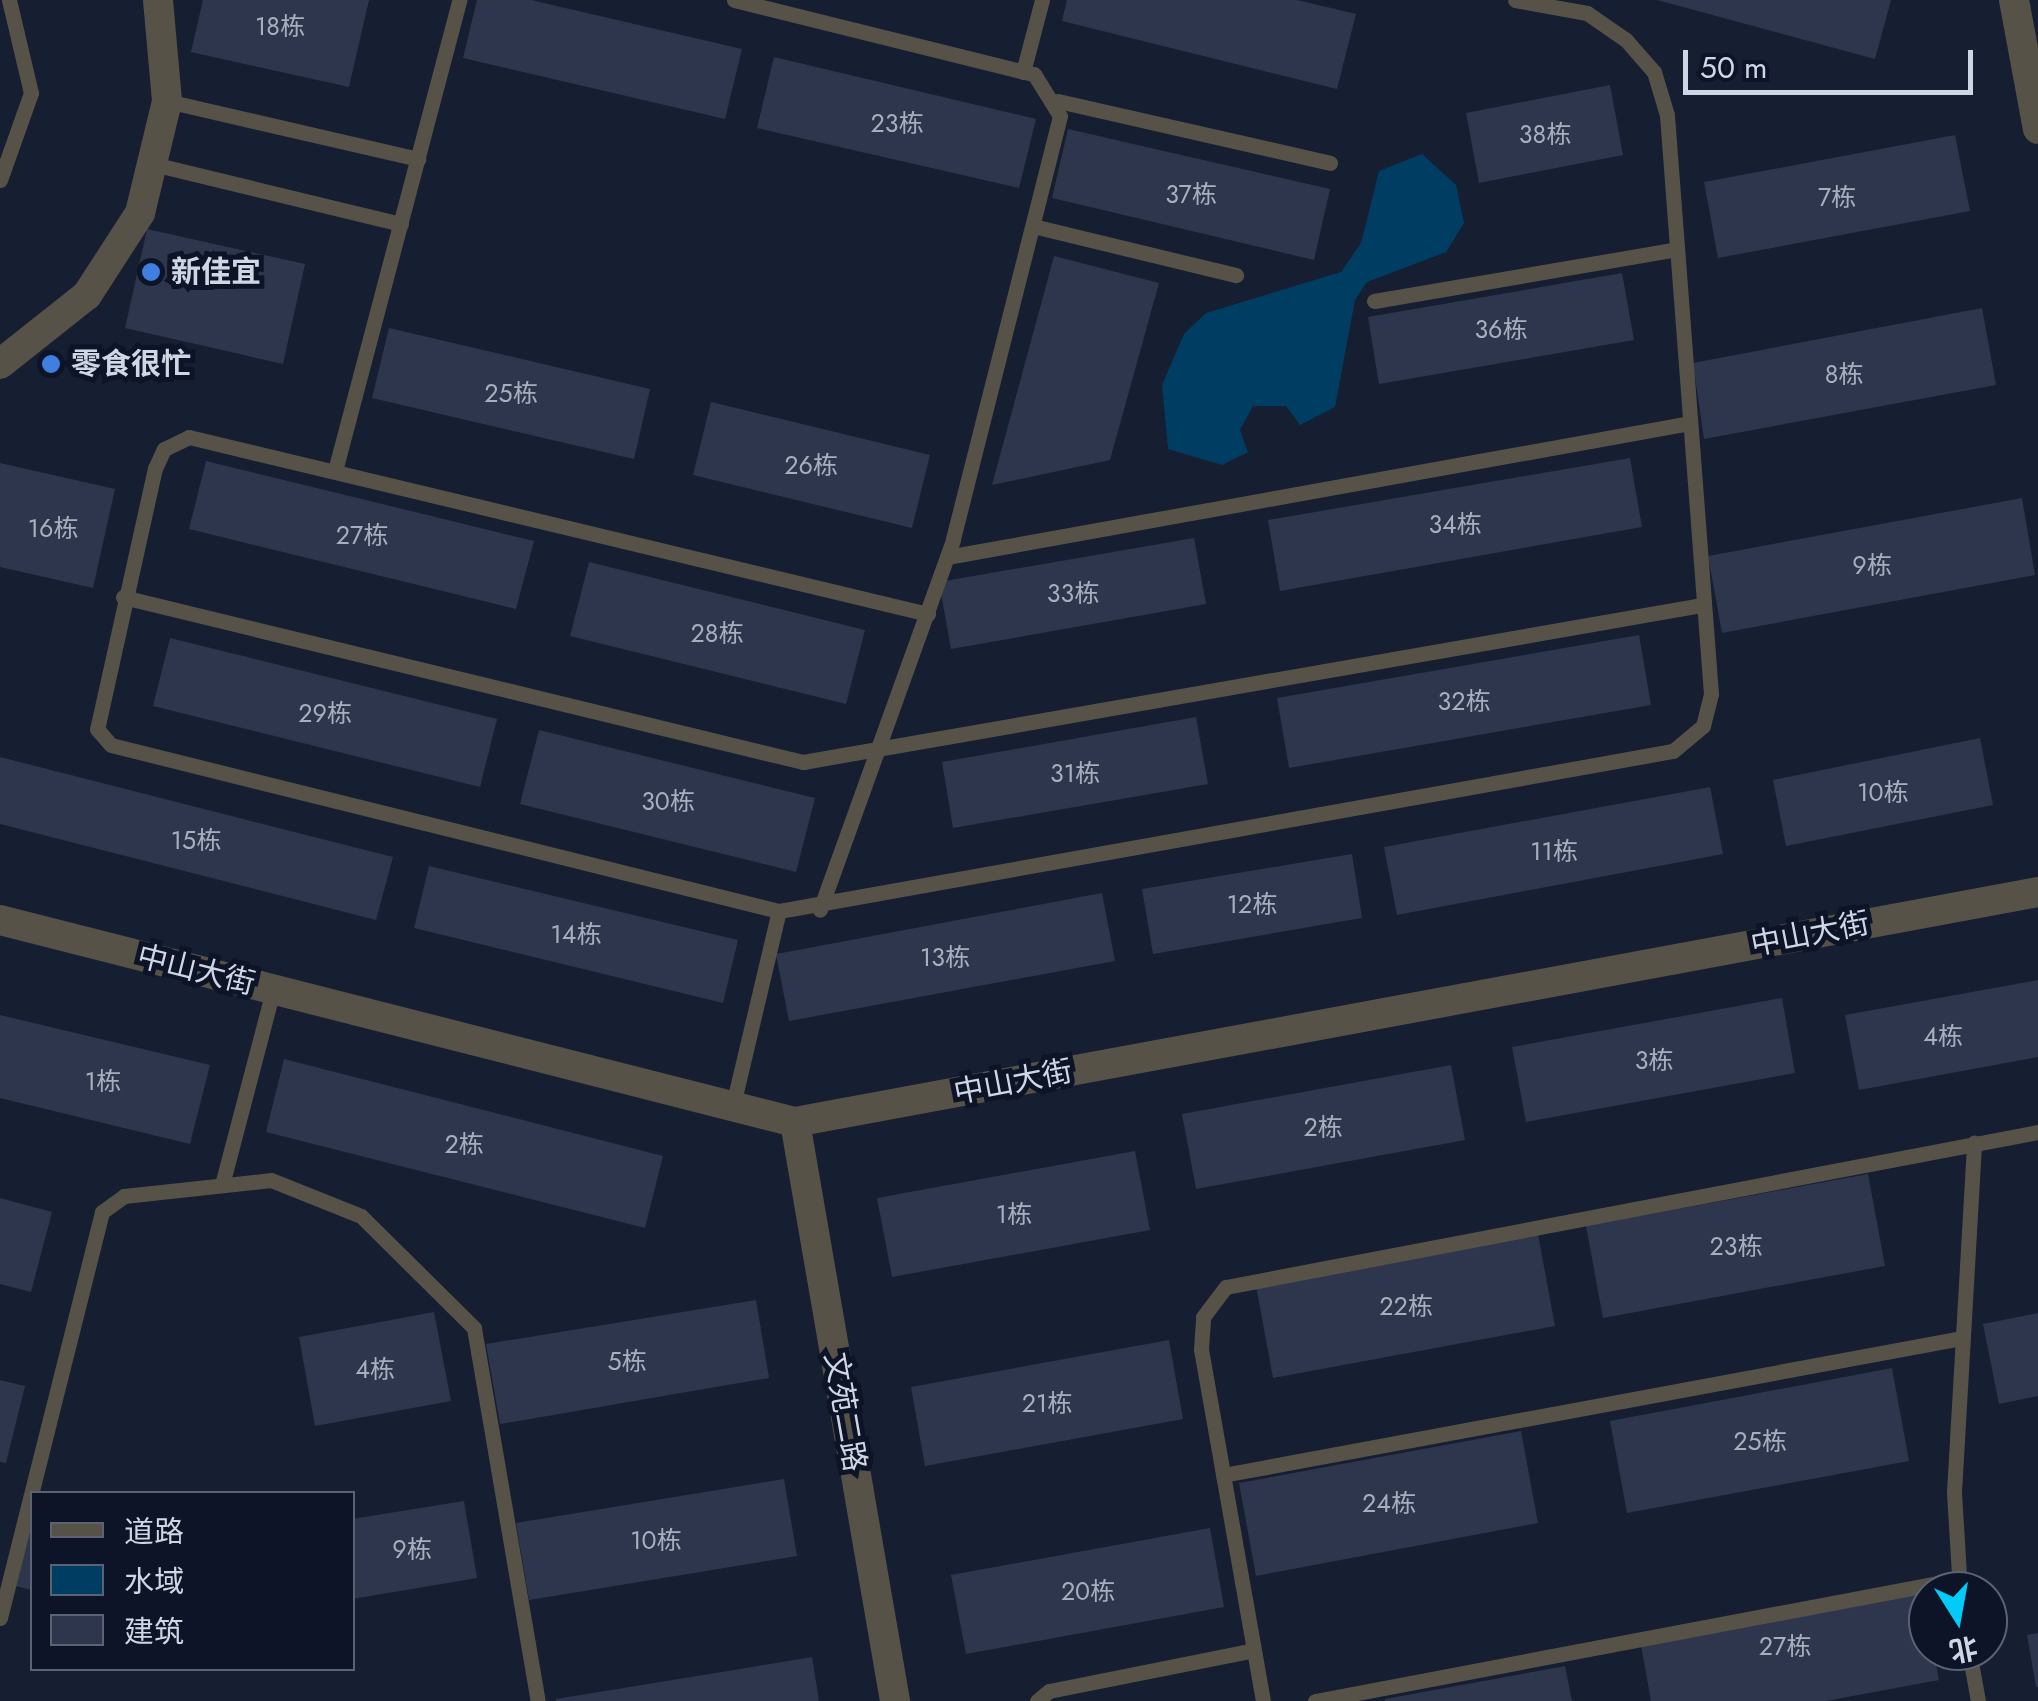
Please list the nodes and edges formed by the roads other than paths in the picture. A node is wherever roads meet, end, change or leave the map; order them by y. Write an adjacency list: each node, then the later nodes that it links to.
1 (9, 0): 15 (lane)
2 (158, 0): 9 (street)
3 (459, 0): 12 (lane)
4 (734, 0): 8 (lane)
5 (1042, 0): 8 (lane)
6 (1525, 0): 18 (lane)
7 (2014, 0): 11 (street)
8 (1023, 72): 10 (lane)
9 (168, 101): 12 (lane); 14 (street)
10 (1058, 101): 13 (lane); 17 (lane)
11 (2038, 129)
12 (418, 159): 16 (lane)
13 (1330, 163)
14 (157, 165): 16 (lane); 21 (street)
15 (0, 180)
16 (401, 224): 23 (lane)
17 (1033, 226): 19 (lane); 24 (lane)
18 (1673, 250): 20 (lane); 22 (lane)
19 (1236, 275)
20 (1374, 301)
21 (0, 364)
22 (1685, 424): 24 (lane); 26 (lane)
23 (336, 467): 25 (lane); 27 (lane)
24 (947, 557): 27 (lane)
25 (123, 596): 28 (lane); 31 (lane)
26 (1702, 605): 28 (lane); 30 (lane)
27 (928, 614): 28 (lane)
28 (878, 754): 30 (lane)
29 (2038, 892): 35 (street, 中山大街)
30 (820, 910): 31 (lane)
31 (778, 911): 34 (lane)
32 (0, 920): 33 (street, 中山大街)
33 (273, 990): 34 (street, 中山大街); 38 (lane)
34 (733, 1106): 35 (street, 中山大街)
35 (795, 1122): 47 (street, 文苑二路)
36 (2038, 1132): 37 (lane)
37 (1974, 1143): 39 (lane); 40 (lane)
38 (223, 1181): 43 (lane); 46 (lane)
39 (1962, 1338): 40 (lane); 41 (lane)
40 (1223, 1476): 44 (lane)
41 (1960, 1571)
42 (1908, 1594): 50 (lane)
43 (0, 1618)
44 (1254, 1650): 48 (lane); 49 (lane)
45 (1973, 1671): 51 (lane)
46 (538, 1701)
47 (895, 1701)
48 (1037, 1701)
49 (1263, 1701)
50 (1314, 1701)
51 (1978, 1701)

